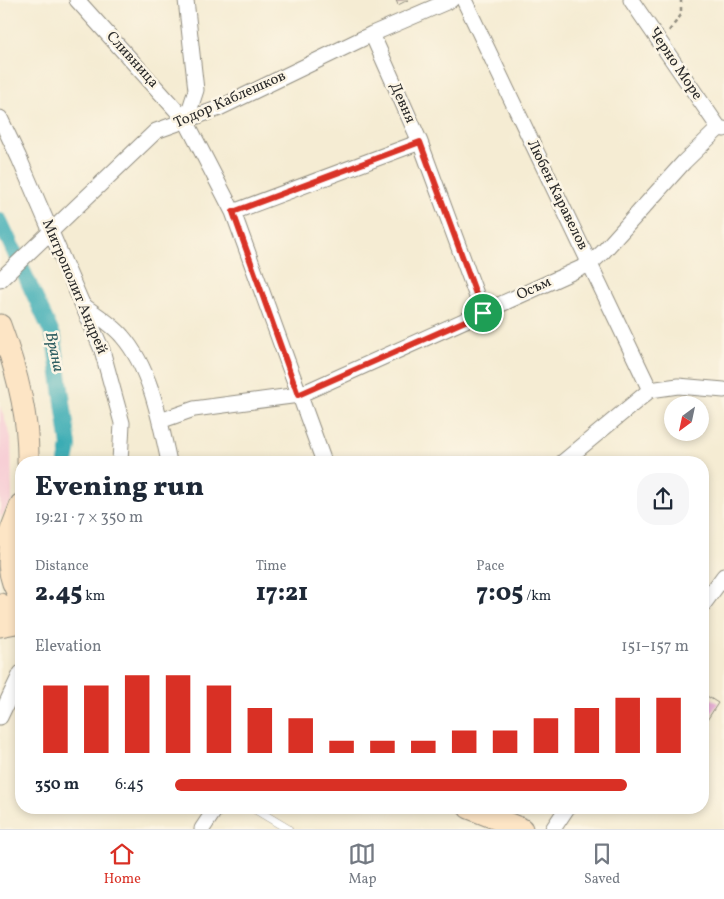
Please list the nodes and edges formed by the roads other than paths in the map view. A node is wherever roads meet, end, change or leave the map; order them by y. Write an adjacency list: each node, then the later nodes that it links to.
1 (77, 0): 8 (street, Сливница)
2 (186, 0): 8 (street)
3 (451, 0): 6 (street, Тодор Каблешков)
4 (464, 0): 13 (street, Любен Каравелов)
5 (632, 0): 9 (street, Черно Море)
6 (372, 34): 8 (street, Тодор Каблешков); 10 (street, Девня)
7 (0, 118): 12 (street, Митрополит Андрей)
8 (186, 121): 11 (street, Сливница); 12 (street, Тодор Каблешков)
9 (722, 128): 13 (street, Осъм)
10 (420, 142): 11 (street); 16 (street, Девня)
11 (233, 212): 20 (street, Сливница)
12 (52, 232): 14 (street, Тодор Каблешков); 15 (street, Митрополит Андрей)
13 (593, 270): 16 (street, Осъм); 18 (street, Любен Каравелов)
14 (0, 280)
15 (81, 304): 21 (street); 23 (street, Митрополит Андрей)
16 (483, 313): 20 (street, Осъм)
17 (0, 324): 22 (main road)
18 (650, 390): 19 (street); 26 (street)
19 (724, 390)
20 (298, 395): 21 (street, Осъм); 25 (street, Сливница)
21 (160, 422): 24 (street)
22 (28, 456)
23 (120, 456)
24 (168, 456)
25 (322, 456)
26 (570, 456)
27 (15, 520): 28 (main road)
28 (13, 526): 29 (main road); 31 (main road)
29 (0, 557)
30 (724, 576): 32 (street)
31 (15, 590)
32 (709, 596)
33 (0, 604): 34 (main road)
34 (15, 612)
35 (15, 623): 36 (main road)
36 (0, 626)
37 (15, 686): 38 (street)
38 (0, 717)
39 (212, 814): 43 (street)
40 (263, 814): 44 (lane)
41 (484, 814): 45 (main road)
42 (563, 814): 46 (street)
43 (202, 829)
44 (288, 829)
45 (522, 829)
46 (553, 829)

